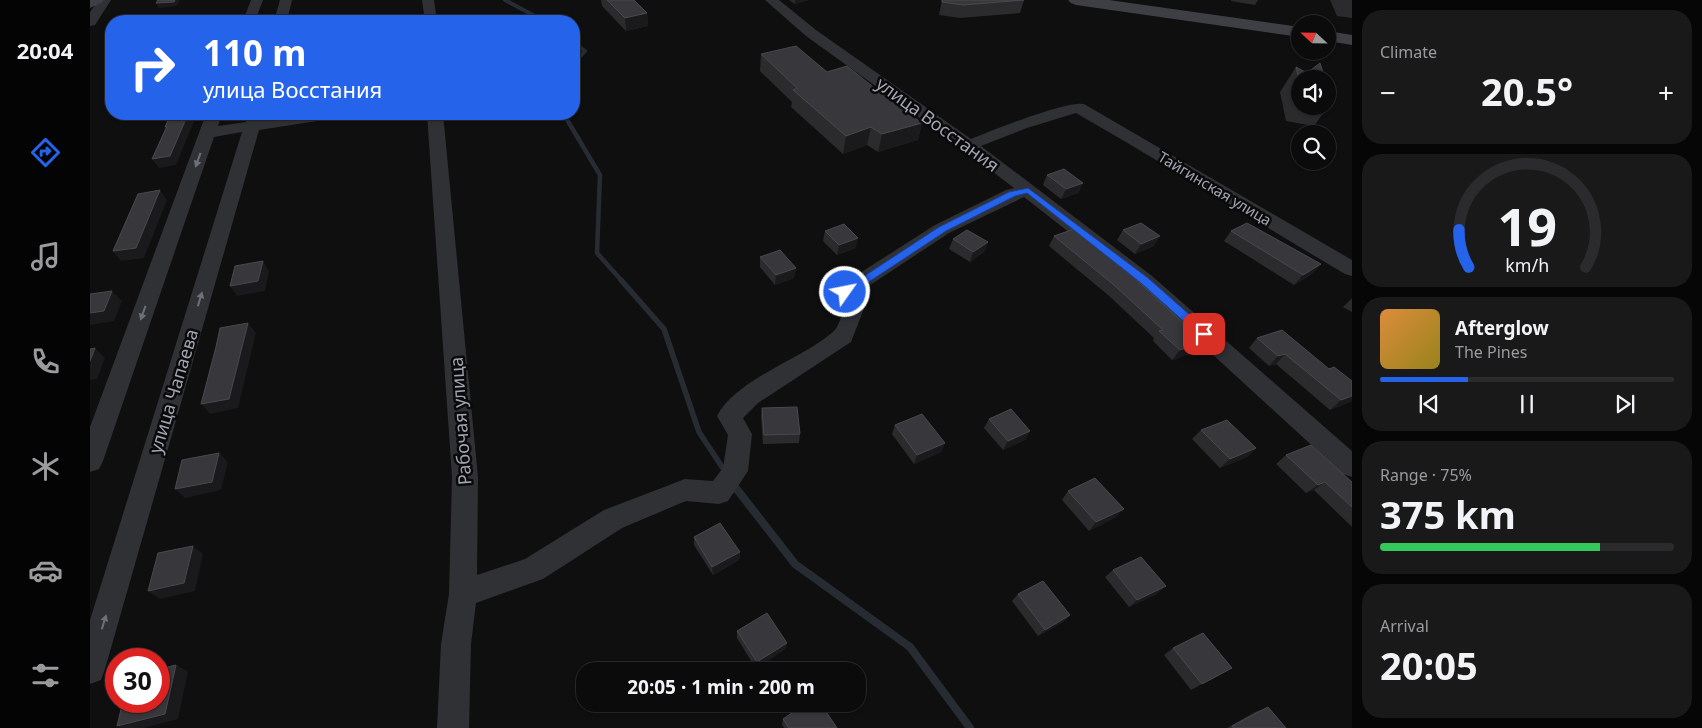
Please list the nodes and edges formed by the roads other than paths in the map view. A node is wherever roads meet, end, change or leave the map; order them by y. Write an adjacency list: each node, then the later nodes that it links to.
1 (96, 0): 8 (street)
2 (105, 0): 12 (street)
3 (257, 0): 9 (street)
4 (286, 0): 10 (street)
5 (428, 0): 11 (street)
6 (771, 0): 20 (street, улица Восстания)
7 (1076, 0): 13 (street)
8 (90, 3)
9 (251, 15)
10 (282, 15)
11 (430, 15)
12 (90, 22)
13 (1291, 31)
14 (1336, 37): 15 (street)
15 (1352, 40)
16 (212, 120): 19 (street)
17 (254, 120): 19 (street); 26 (street, улица Чапаева, one-way to 17)
18 (435, 120): 25 (street, Рабочая улица)
19 (207, 133): 23 (street, one-way to 23)
20 (969, 145): 21 (street, улица Восстания); 22 (street, Тайгинская улица)
21 (1028, 190): 24 (street, улица Восстания); 25 (street)
22 (1352, 270)
23 (90, 461)
24 (1352, 466)
25 (463, 594): 27 (street, Рабочая улица)
26 (90, 669)
27 (453, 728)

